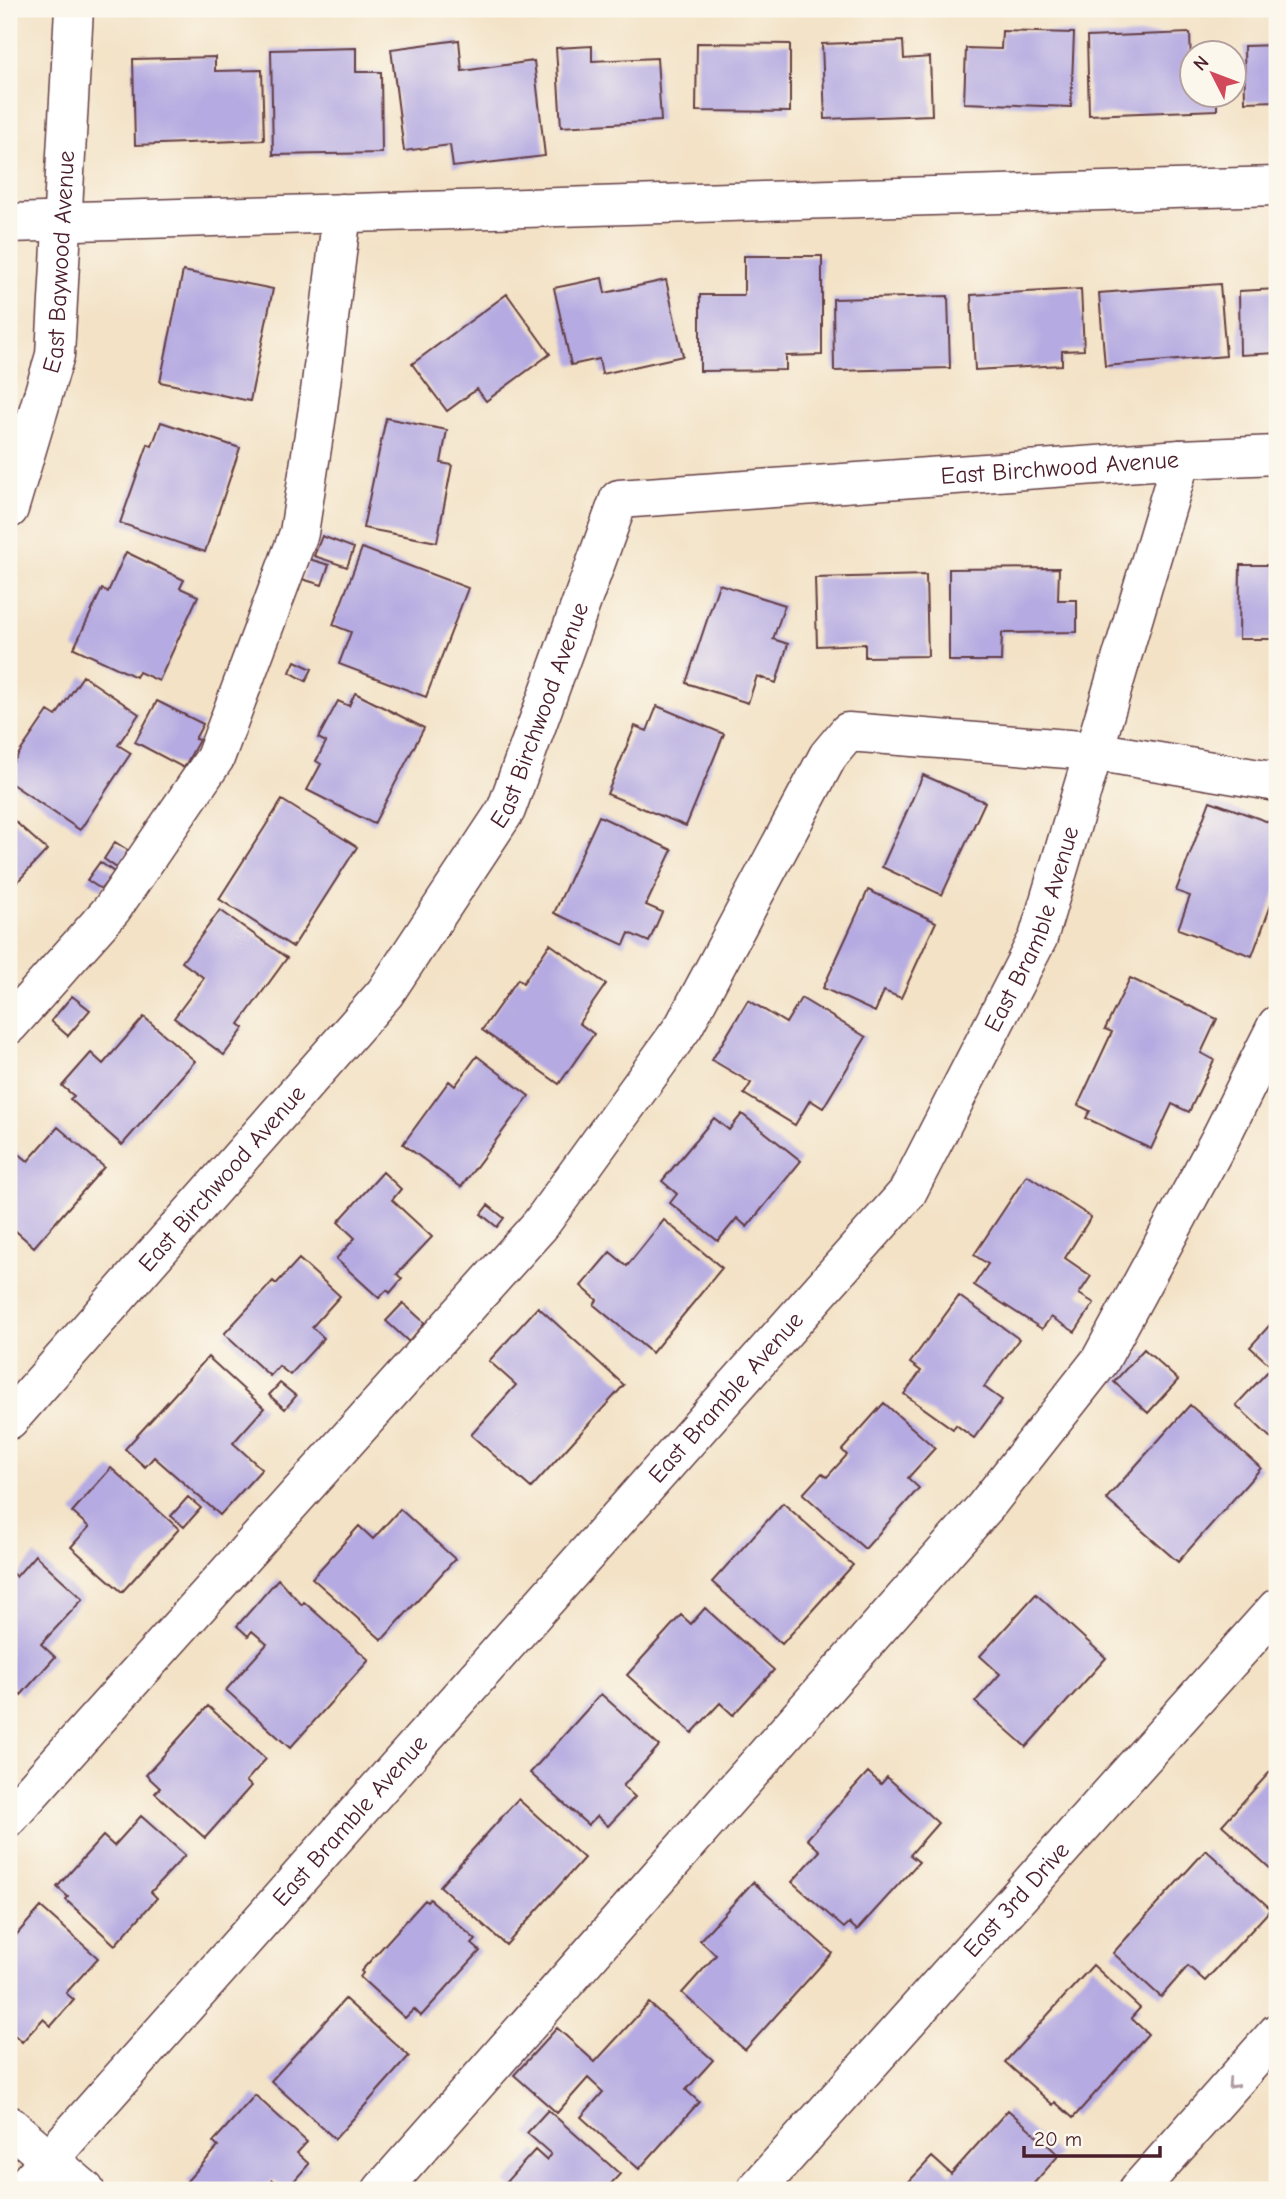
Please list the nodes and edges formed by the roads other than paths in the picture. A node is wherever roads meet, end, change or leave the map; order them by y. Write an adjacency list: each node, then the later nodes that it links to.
1 (75, 9): 4 (street, East Baywood Avenue)
2 (1277, 186): 3 (street)
3 (342, 213): 4 (street); 11 (street)
4 (62, 222): 5 (street); 8 (street, East Baywood Avenue)
5 (9, 223)
6 (1277, 455): 7 (street, East Birchwood Avenue)
7 (1181, 459): 9 (street, East Bramble Avenue); 13 (street, East Birchwood Avenue)
8 (9, 509)
9 (1094, 751): 10 (street); 15 (street); 18 (street, East Bramble Avenue)
10 (1277, 782)
11 (9, 1024)
12 (1277, 1025): 21 (street)
13 (9, 1420)
14 (1277, 1608): 22 (street, East 3rd Drive)
15 (9, 1817)
16 (1277, 2033): 23 (street, one-way to 23)
17 (9, 2125): 18 (street)
18 (50, 2159): 19 (street, East Bramble Avenue); 20 (street)
19 (22, 2190)
20 (85, 2190)
21 (382, 2190)
22 (756, 2190)
23 (1138, 2190)

